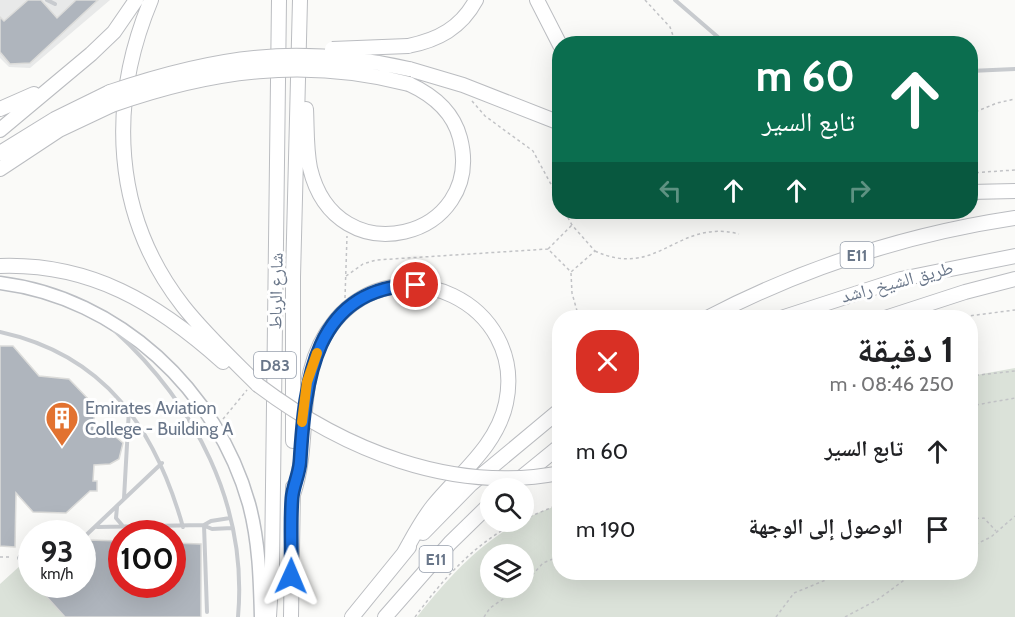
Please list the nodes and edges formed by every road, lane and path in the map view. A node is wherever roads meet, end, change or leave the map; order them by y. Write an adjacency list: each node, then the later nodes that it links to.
1 (47, 0): 10 (lane)
2 (136, 0): 18 (highway)
3 (151, 0): 57 (highway)
4 (279, 0): 97 (highway, شارع الرباط / D83)
5 (300, 0): 14 (highway, شارع الرباط / D83)
6 (476, 0): 15 (highway, bridge)
7 (537, 0): 11 (highway)
8 (645, 0): 12 (path)
9 (675, 0): 13 (lane)
10 (55, 4)
11 (555, 36)
12 (672, 36)
13 (717, 36)
14 (299, 53): 35 (highway); 67 (highway, شارع الرباط / D83)
15 (264, 56): 19 (highway, bridge); 20 (highway, bridge)
16 (1015, 69): 17 (lane)
17 (978, 71)
18 (55, 84): 22 (highway); 25 (highway)
19 (464, 85): 24 (highway); 30 (path)
20 (111, 99): 26 (highway); 27 (highway); 35 (highway, bridge)
21 (1015, 99): 23 (path)
22 (0, 109)
23 (978, 111)
24 (552, 120)
25 (0, 130)
26 (0, 153)
27 (0, 169)
28 (1015, 170): 29 (path)
29 (978, 172)
30 (552, 186)
31 (1015, 190): 32 (highway)
32 (978, 192)
33 (1015, 218): 48 (highway, طريق الشيخ راشد / E11)
34 (569, 219): 36 (path)
35 (347, 224): 43 (path)
36 (572, 225): 38 (path); 39 (path)
37 (739, 234): 39 (path)
38 (548, 249): 42 (path); 43 (path)
39 (595, 251): 42 (path)
40 (1015, 256): 49 (highway, طريق الشيخ راشد / E11)
41 (0, 266): 57 (highway)
42 (571, 272): 47 (path)
43 (346, 276): 46 (path)
44 (1015, 279): 50 (highway)
45 (0, 283): 52 (main road)
46 (345, 310): 67 (highway); 86 (highway)
47 (577, 310)
48 (723, 310)
49 (806, 310)
50 (909, 310)
51 (1015, 310): 53 (path)
52 (98, 315): 74 (lane); 96 (main road)
53 (978, 315)
54 (0, 332): 60 (lane)
55 (1015, 371): 56 (path)
56 (978, 375)
57 (253, 387): 61 (path); 65 (highway, bridge)
58 (1015, 398): 59 (path)
59 (978, 405)
60 (129, 409): 64 (lane); 68 (lane)
61 (229, 412)
62 (552, 417): 86 (highway, E11)
63 (552, 452): 66 (highway)
64 (162, 463): 68 (lane); 77 (lane)
65 (552, 474)
66 (521, 478)
67 (292, 495): 98 (highway, شارع الرباط / D83)
68 (124, 499): 69 (lane)
69 (117, 506): 76 (lane); 79 (lane)
70 (552, 507): 72 (path)
71 (480, 514): 100 (highway, E11)
72 (534, 515)
73 (1015, 516): 83 (path)
74 (230, 518): 78 (lane); 82 (lane)
75 (978, 518): 83 (path)
76 (118, 520)
77 (181, 520)
78 (204, 525): 81 (lane); 82 (lane); 94 (lane)
79 (97, 527): 80 (lane)
80 (108, 527)
81 (186, 527)
82 (232, 528): 95 (lane)
83 (997, 531): 85 (path)
84 (500, 532): 101 (path)
85 (978, 542)
86 (404, 553): 99 (highway, E11)
87 (0, 557): 88 (path)
88 (18, 558)
89 (552, 559): 90 (path)
90 (534, 573)
91 (826, 580): 103 (path)
92 (904, 580): 104 (path)
93 (504, 598): 102 (path)
94 (207, 612)
95 (238, 617)
96 (261, 617)
97 (268, 617)
98 (291, 617)
99 (352, 617)
100 (385, 617)
101 (415, 617)
102 (484, 617)
103 (776, 617)
104 (845, 617)

